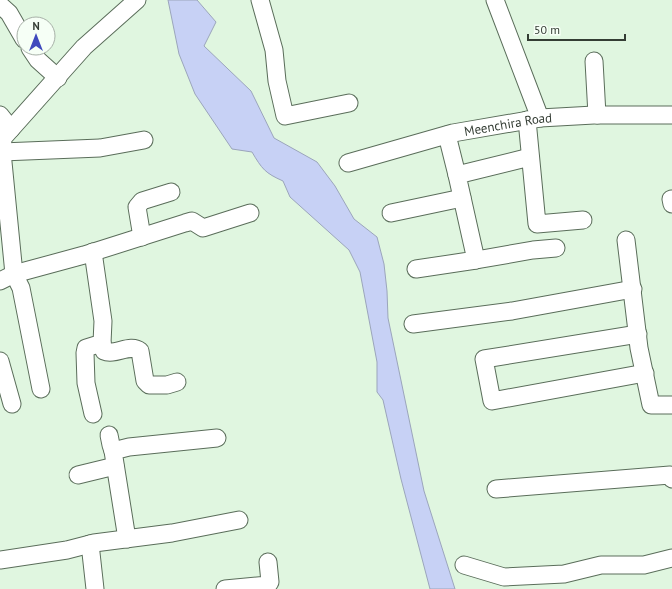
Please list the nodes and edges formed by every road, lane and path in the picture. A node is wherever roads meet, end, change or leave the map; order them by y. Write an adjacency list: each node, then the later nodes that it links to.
1 (137, 0): 8 (street)
2 (260, 0): 9 (street)
3 (495, 0): 13 (street)
4 (0, 5): 5 (street)
5 (16, 25)
6 (35, 56): 8 (street)
7 (594, 62): 11 (street)
8 (58, 78): 14 (street)
9 (349, 103)
10 (0, 115): 14 (street)
11 (597, 115): 12 (street, Meenchira Road); 13 (street, Meenchira Road)
12 (672, 115)
13 (533, 119): 15 (street, Meenchira Road); 18 (street)
14 (11, 129): 17 (street)
15 (447, 135): 19 (street, Meenchira Road); 20 (street)
16 (144, 140): 17 (street)
17 (2, 152): 34 (street)
18 (530, 157): 20 (street); 27 (street)
19 (348, 163)
20 (457, 175): 22 (street)
21 (171, 192): 28 (street)
22 (462, 198): 26 (street); 32 (street)
23 (672, 199): 24 (street)
24 (672, 204)
25 (250, 213): 28 (street)
26 (391, 213)
27 (583, 220)
28 (142, 237): 31 (street)
29 (626, 240): 35 (street)
30 (556, 248): 32 (street)
31 (93, 252): 34 (street); 38 (street)
32 (476, 260): 33 (street)
33 (416, 270)
34 (7, 277): 42 (street)
35 (633, 289): 36 (street); 37 (street)
36 (413, 324)
37 (638, 334): 40 (street); 40 (street)
38 (102, 343): 41 (street); 45 (street)
39 (0, 360): 43 (street)
40 (645, 373): 44 (street)
41 (177, 382)
42 (41, 389)
43 (12, 404)
44 (672, 405)
45 (93, 414)
46 (217, 438): 47 (street)
47 (113, 451): 48 (street); 52 (street)
48 (78, 475)
49 (672, 479): 50 (street)
50 (496, 489)
51 (239, 520): 52 (street)
52 (127, 539): 53 (street)
53 (90, 544): 55 (street); 59 (street)
54 (672, 558): 57 (street)
55 (0, 560)
56 (268, 562): 58 (street)
57 (464, 565)
58 (266, 587): 60 (street)
59 (94, 589)
60 (225, 589)

